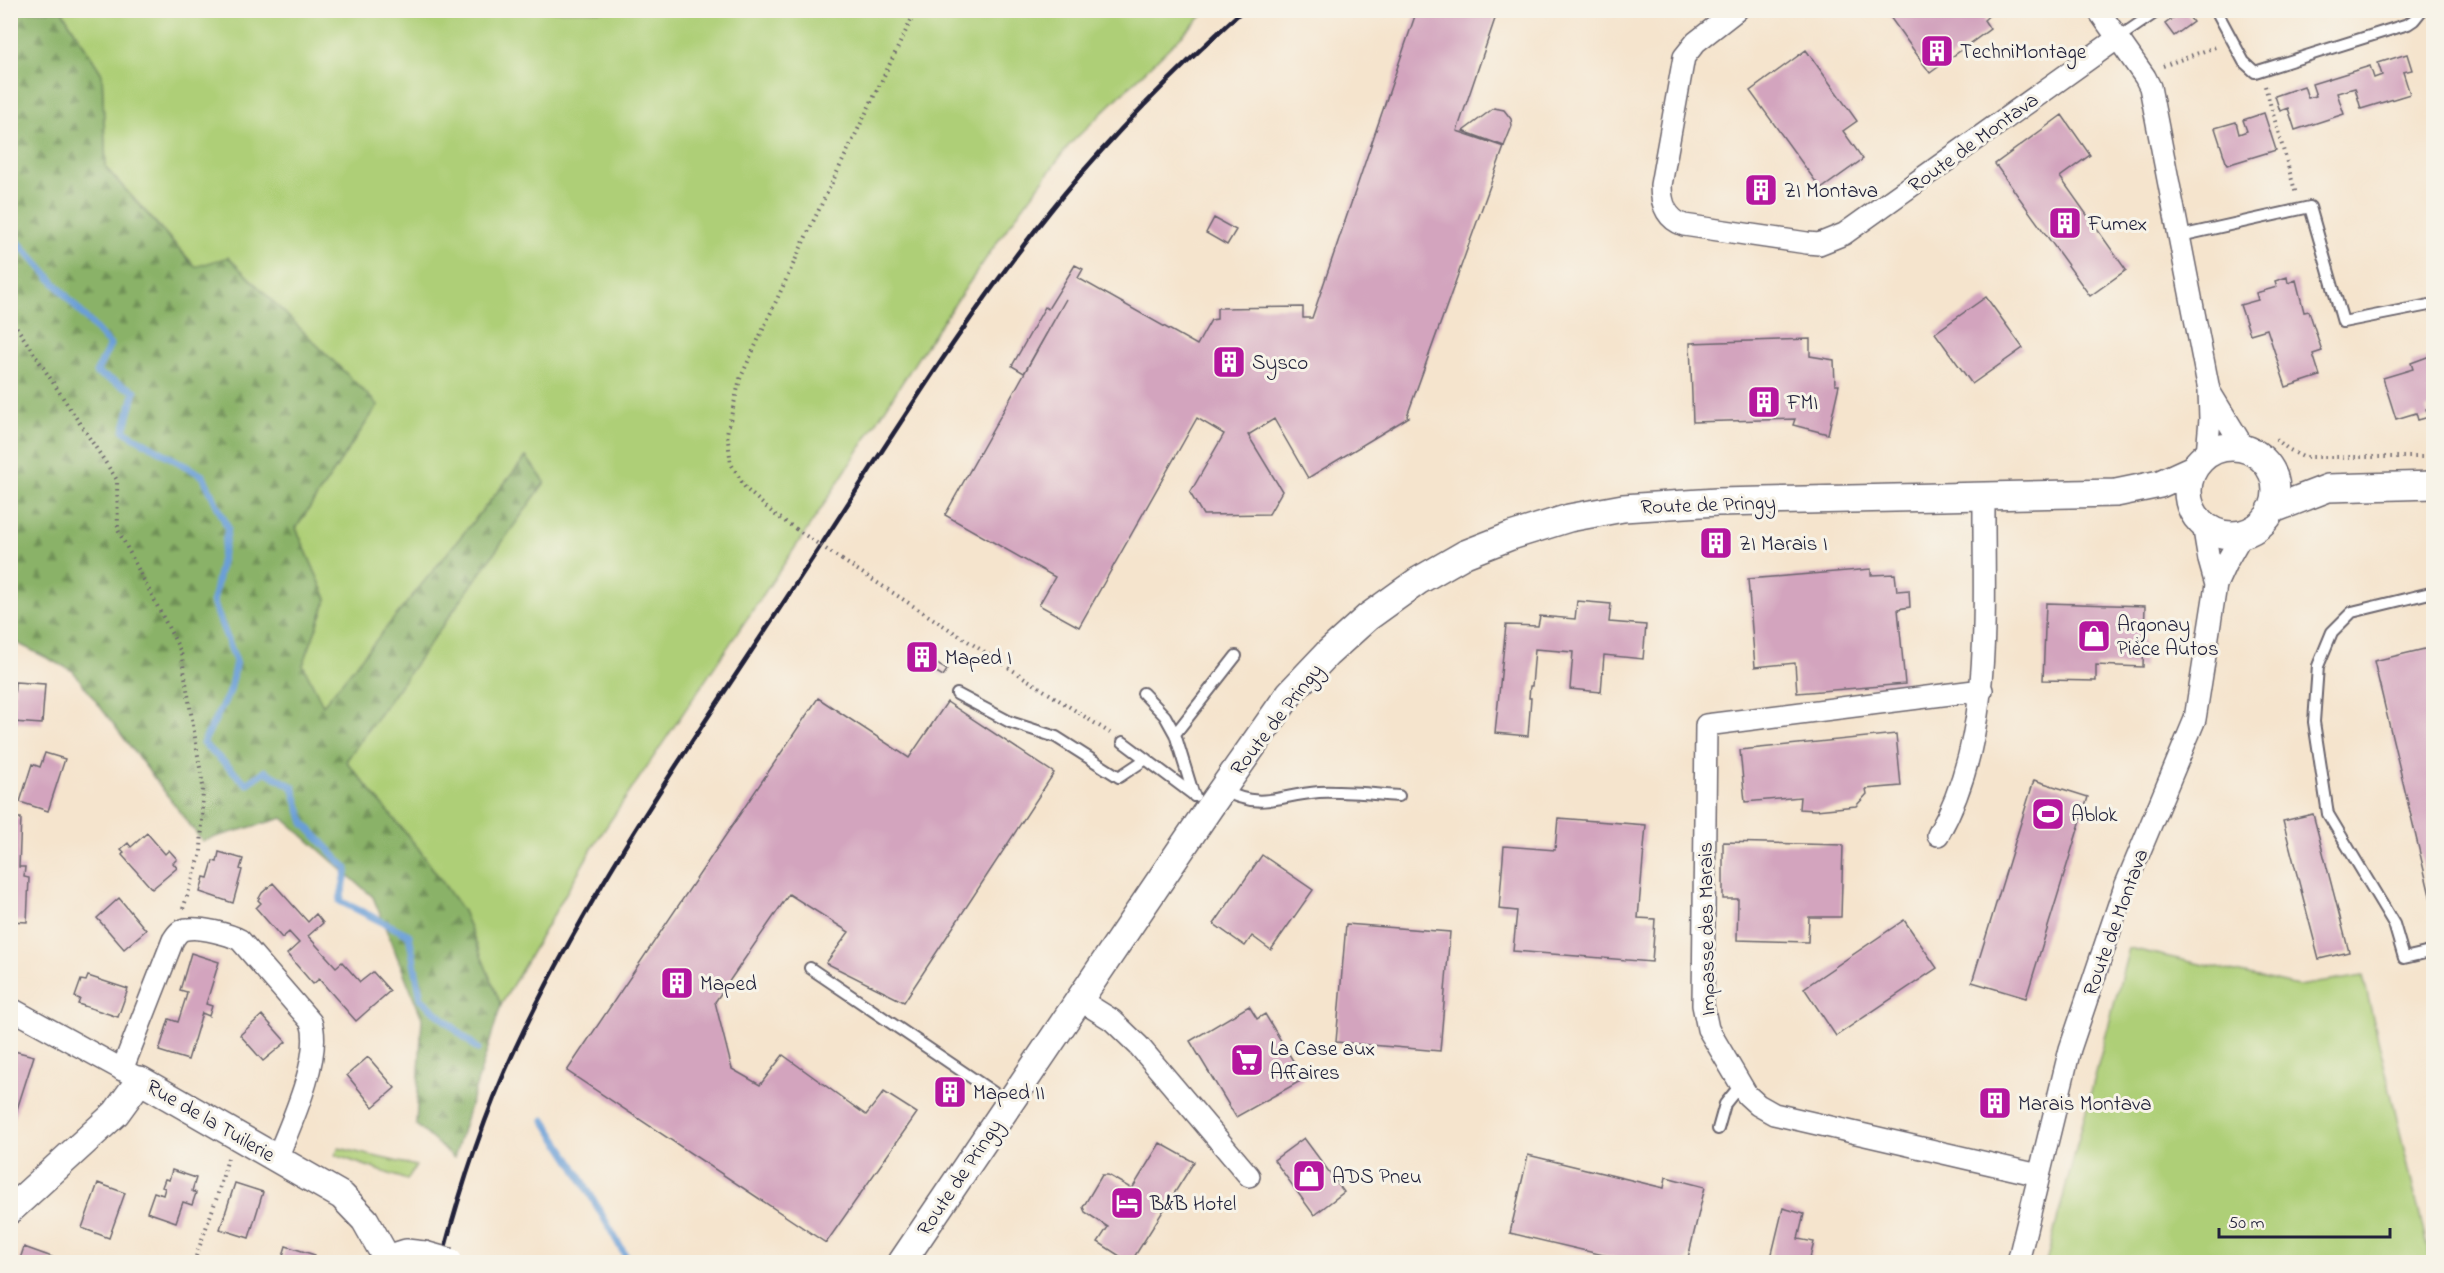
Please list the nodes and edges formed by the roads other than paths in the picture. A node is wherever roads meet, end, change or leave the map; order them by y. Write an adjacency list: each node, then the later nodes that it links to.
1 (1737, 10): 6 (street, Route de Montava)
2 (2098, 10): 6 (street)
3 (2159, 10): 6 (lane)
4 (2216, 10): 5 (lane)
5 (2422, 10)
6 (2118, 38): 7 (street)
7 (2180, 236): 8 (lane); 9 (street)
8 (2433, 304)
9 (2209, 390): 10 (street); 11 (street)
10 (2244, 448): 11 (street); 12 (street)
11 (2200, 461): 15 (street, Route de Pringy); 18 (street)
12 (2272, 474): 14 (street); 17 (street)
13 (2433, 485): 14 (street)
14 (2328, 488): 17 (street)
15 (2116, 493): 16 (street, Route de Pringy); 18 (street, Route de Pringy)
16 (1984, 496): 23 (street); 30 (street, Route de Pringy)
17 (2271, 510): 19 (street)
18 (2197, 515): 19 (street); 20 (street, Route de Montava)
19 (2244, 533): 20 (street, Route de Montava)
20 (2216, 585): 41 (street, Route de Montava)
21 (2433, 592): 32 (lane)
22 (1236, 656): 26 (lane)
23 (1982, 690): 31 (street); 37 (street, Impasse des Marais)
24 (1143, 693): 26 (lane)
25 (957, 694): 28 (lane)
26 (1174, 734): 30 (lane)
27 (1123, 742): 28 (lane)
28 (1146, 759): 30 (lane)
29 (1399, 796): 30 (lane)
30 (1209, 798): 34 (street, Route de Pringy)
31 (1938, 835)
32 (2433, 951)
33 (810, 968): 38 (lane)
34 (1080, 999): 38 (street, Route de Pringy); 42 (street)
35 (10, 1008): 36 (street, Rue de la Tuilerie)
36 (131, 1075): 40 (street, Rue de la Tuilerie); 40 (street); 43 (street)
37 (1740, 1084): 39 (lane); 41 (street, Impasse des Marais)
38 (1009, 1103): 46 (street, Route de Pringy)
39 (1718, 1129)
40 (277, 1158): 45 (street, Rue de la Tuilerie)
41 (2039, 1175): 47 (street, Route de Montava)
42 (1248, 1176)
43 (10, 1210)
44 (436, 1259): 45 (street)
45 (385, 1261)
46 (902, 1263)
47 (2018, 1263)

